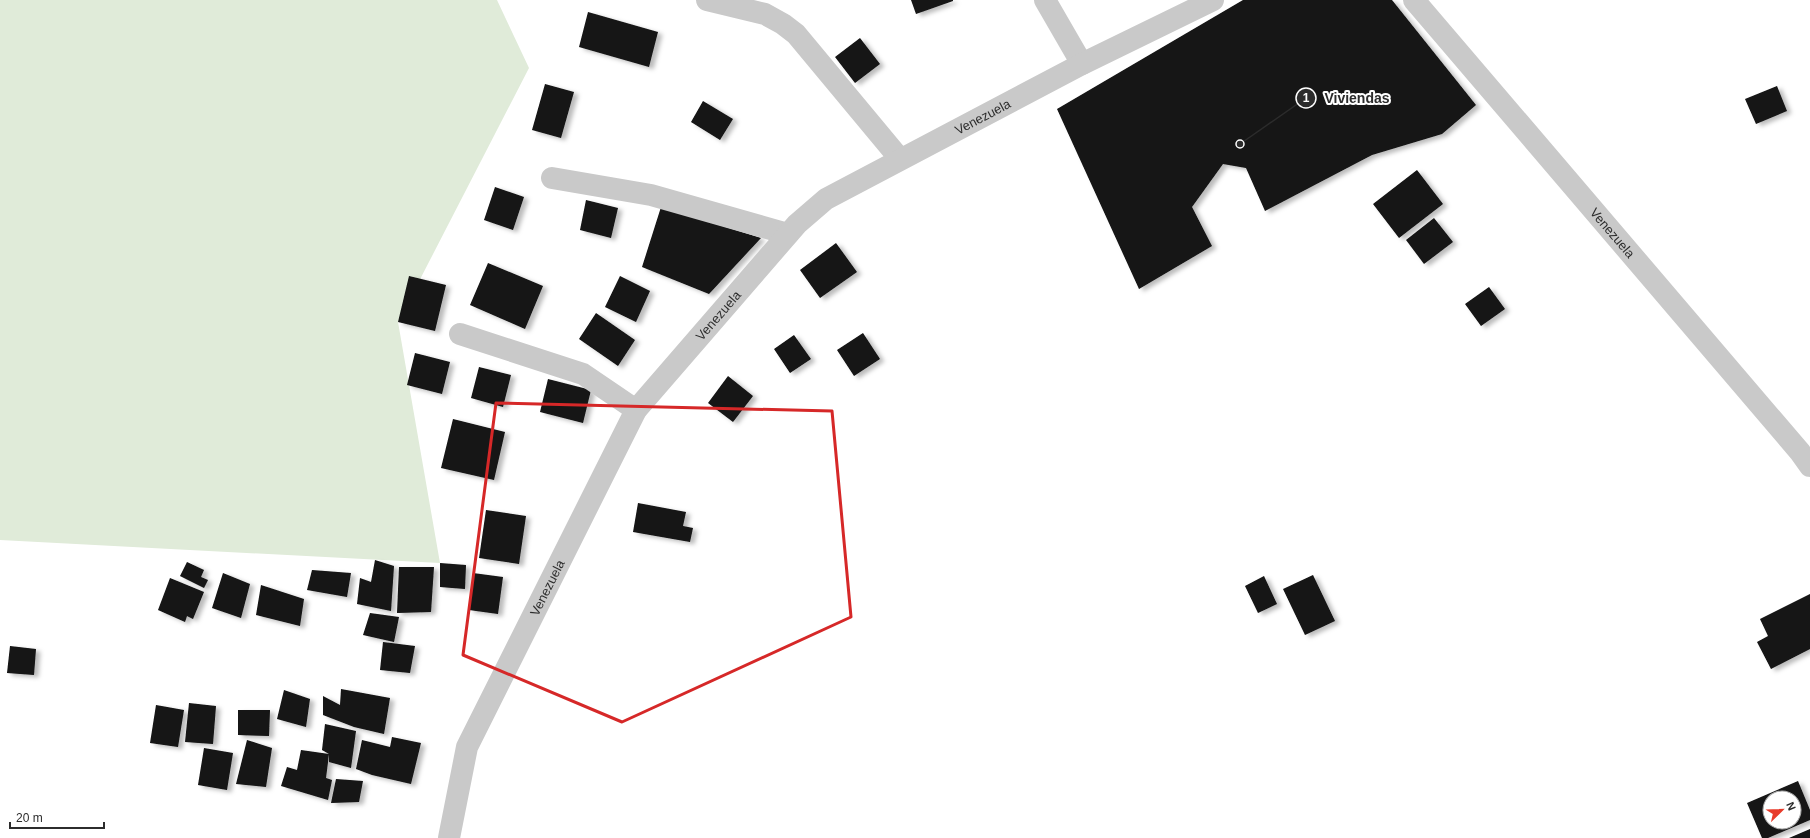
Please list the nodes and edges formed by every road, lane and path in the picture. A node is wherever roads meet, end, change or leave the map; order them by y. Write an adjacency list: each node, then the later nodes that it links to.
1 (707, 0): 6 (street)
2 (1045, 0): 5 (street)
3 (1213, 0): 5 (street, Venezuela)
4 (1414, 0): 11 (street, Venezuela)
5 (1082, 64): 6 (street, Venezuela)
6 (900, 159): 8 (street, Venezuela)
7 (552, 178): 8 (street)
8 (788, 234): 10 (street, Venezuela)
9 (460, 334): 10 (street)
10 (636, 410): 12 (street, Venezuela)
11 (1810, 466)
12 (450, 838)

